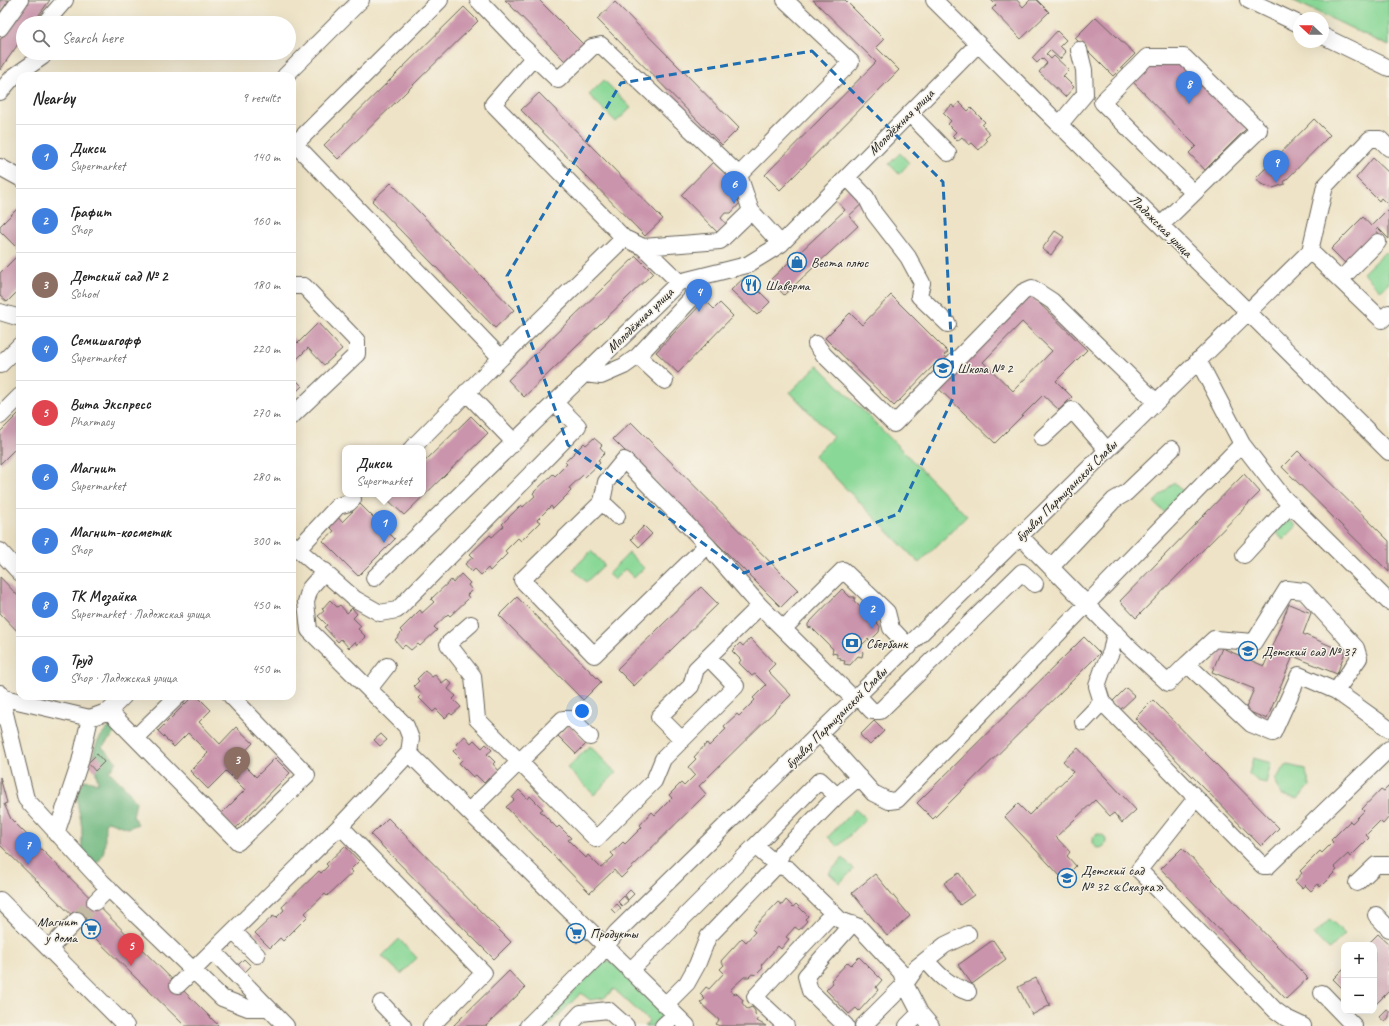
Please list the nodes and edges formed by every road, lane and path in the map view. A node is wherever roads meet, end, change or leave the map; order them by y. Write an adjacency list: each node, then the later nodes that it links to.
1 (20, 0): 12 (street)
2 (361, 0): 20 (street)
3 (440, 0): 25 (street)
4 (478, 0): 16 (street)
5 (785, 0): 30 (street)
6 (934, 0): 14 (street, Ладожская улица)
7 (1248, 0): 11 (street)
8 (62, 3): 9 (street); 10 (street)
9 (51, 16)
10 (58, 16)
11 (1293, 21)
12 (0, 28)
13 (1329, 39): 18 (street)
14 (978, 44): 23 (street, Молодёжная улица); 24 (street, Ладожская улица)
15 (1079, 50): 24 (street)
16 (534, 57): 30 (street); 36 (street)
17 (35, 60): 19 (street)
18 (1389, 68)
19 (20, 72)
20 (290, 72)
21 (16, 75): 22 (street)
22 (0, 92)
23 (910, 114): 28 (street); 32 (street, Молодёжная улица)
24 (1059, 125): 35 (street, Ладожская улица)
25 (296, 139)
26 (296, 145): 53 (street)
27 (1389, 148): 40 (street)
28 (948, 152)
29 (0, 167): 31 (street)
30 (739, 175): 34 (street)
31 (16, 176)
32 (847, 177): 38 (street, Молодёжная улица); 49 (street)
33 (1194, 193): 33 (street); 35 (street)
34 (751, 212): 38 (street); 39 (street)
35 (1161, 225): 45 (street, Ладожская улица)
36 (624, 238): 39 (street); 53 (street)
37 (1378, 242): 42 (street)
38 (781, 244): 41 (street, Молодёжная улица)
39 (643, 247): 43 (street)
40 (1310, 251): 42 (street); 45 (street, бульвар Партизанской Славы)
41 (698, 279): 43 (street, Молодёжная улица); 52 (street)
42 (1340, 280): 47 (street)
43 (680, 282): 56 (street, Молодёжная улица)
44 (296, 286): 62 (street)
45 (1248, 311): 54 (street, бульвар Партизанской Славы); 70 (street, Ладожская улица)
46 (0, 312): 48 (street)
47 (1389, 313)
48 (16, 317)
49 (948, 324)
50 (816, 344): 60 (street)
51 (16, 349): 55 (street)
52 (638, 356): 56 (street); 57 (street)
53 (501, 358): 58 (street)
54 (1198, 360): 60 (street, бульвар Партизанской Славы); 66 (street)
55 (0, 365)
56 (584, 374): 61 (street, Молодёжная улица)
57 (665, 381)
58 (466, 392): 65 (street); 67 (street)
59 (16, 400): 63 (street)
60 (1156, 402): 69 (street, бульвар Партизанской Славы)
61 (555, 403): 65 (street, Молодёжная улица); 83 (street)
62 (296, 412)
63 (0, 416)
64 (1042, 438): 69 (street)
65 (514, 442): 84 (street, Молодёжная улица)
66 (1242, 444): 73 (street); 89 (street)
67 (415, 445)
68 (1172, 449): 81 (street)
69 (1107, 450): 75 (street, бульвар Партизанской Славы)
70 (1389, 452)
71 (353, 499): 76 (street)
72 (602, 502): 74 (street); 77 (street); 77 (street)
73 (1291, 504): 80 (street); 87 (street)
74 (617, 516)
75 (1020, 536): 81 (street); 86 (street, бульвар Партизанской Славы)
76 (296, 545)
77 (707, 545): 90 (street)
78 (296, 547): 83 (street)
79 (0, 551): 82 (street)
80 (1244, 555)
81 (1050, 567): 89 (street)
82 (16, 569)
83 (325, 571): 98 (street)
84 (374, 578)
85 (1035, 584): 88 (street)
86 (971, 585): 88 (street); 94 (street, бульвар Партизанской Славы)
87 (1389, 602)
88 (990, 603): 101 (street)
89 (1087, 605): 93 (street); 119 (street)
90 (760, 606): 92 (street); 95 (street)
91 (471, 624): 118 (street)
92 (783, 629): 94 (street); 101 (street)
93 (1115, 632): 96 (street); 107 (street)
94 (909, 647): 101 (street, бульвар Партизанской Славы)
95 (708, 656): 115 (street); 115 (street)
96 (1187, 664): 99 (street); 99 (street)
97 (387, 666): 98 (street)
98 (369, 689): 117 (street)
99 (1336, 691): 111 (street)
100 (1, 696): 102 (street); 124 (street)
101 (857, 698): 112 (street, бульвар Партизанской Славы)
102 (16, 700)
103 (17, 700): 109 (street)
104 (120, 700): 108 (street)
105 (174, 700): 113 (street)
106 (235, 700): 113 (street)
107 (1102, 702): 110 (street); 121 (street)
108 (110, 711): 109 (street); 113 (street)
109 (90, 718): 124 (street)
110 (1082, 722)
111 (1389, 729)
112 (820, 734): 119 (street); 139 (street, бульвар Партизанской Славы)
113 (136, 737)
114 (590, 737): 118 (street)
115 (682, 740): 118 (street)
116 (1389, 749): 121 (street)
117 (409, 753): 122 (street); 123 (street)
118 (519, 761): 122 (street)
119 (859, 777): 120 (street)
120 (837, 796): 125 (street); 126 (street)
121 (1196, 798): 170 (street)
122 (470, 811): 139 (street)
123 (340, 826): 137 (street); 159 (street)
124 (56, 834): 129 (street)
125 (755, 846): 126 (street); 146 (street)
126 (777, 865): 132 (street); 154 (street)
127 (1389, 865): 128 (street)
128 (1358, 883)
129 (109, 888): 131 (street); 145 (street)
130 (0, 900): 140 (street)
131 (95, 902)
132 (833, 913): 135 (street); 143 (street)
133 (1376, 915): 136 (street)
134 (77, 920): 140 (street)
135 (852, 924): 147 (street); 148 (street)
136 (1389, 929)
137 (233, 931): 141 (street); 142 (street)
138 (968, 934): 144 (street)
139 (605, 946): 146 (street); 160 (street, бульвар Партизанской Славы)
140 (49, 949): 156 (street)
141 (213, 951): 145 (street); 153 (street)
142 (256, 955)
143 (789, 960): 147 (street); 165 (street)
144 (926, 960): 148 (street); 150 (street)
145 (193, 971): 149 (street); 153 (street)
146 (630, 971): 154 (street)
147 (806, 976): 166 (street)
148 (905, 984): 155 (street); 167 (street)
149 (178, 985)
150 (968, 992)
151 (1322, 993): 171 (street)
152 (381, 1003): 158 (street)
153 (268, 1008): 157 (street)
154 (670, 1010): 163 (street); 164 (street)
155 (920, 1013): 168 (street); 169 (street)
156 (126, 1026)
157 (286, 1026)
158 (404, 1026)
159 (431, 1026)
160 (528, 1026)
161 (569, 1026): 162 (street)
162 (626, 1026)
163 (663, 1026)
164 (687, 1026)
165 (786, 1026)
166 (846, 1026)
167 (863, 1026)
168 (907, 1026)
169 (930, 1026)
170 (1303, 1026)
171 (1354, 1026)

